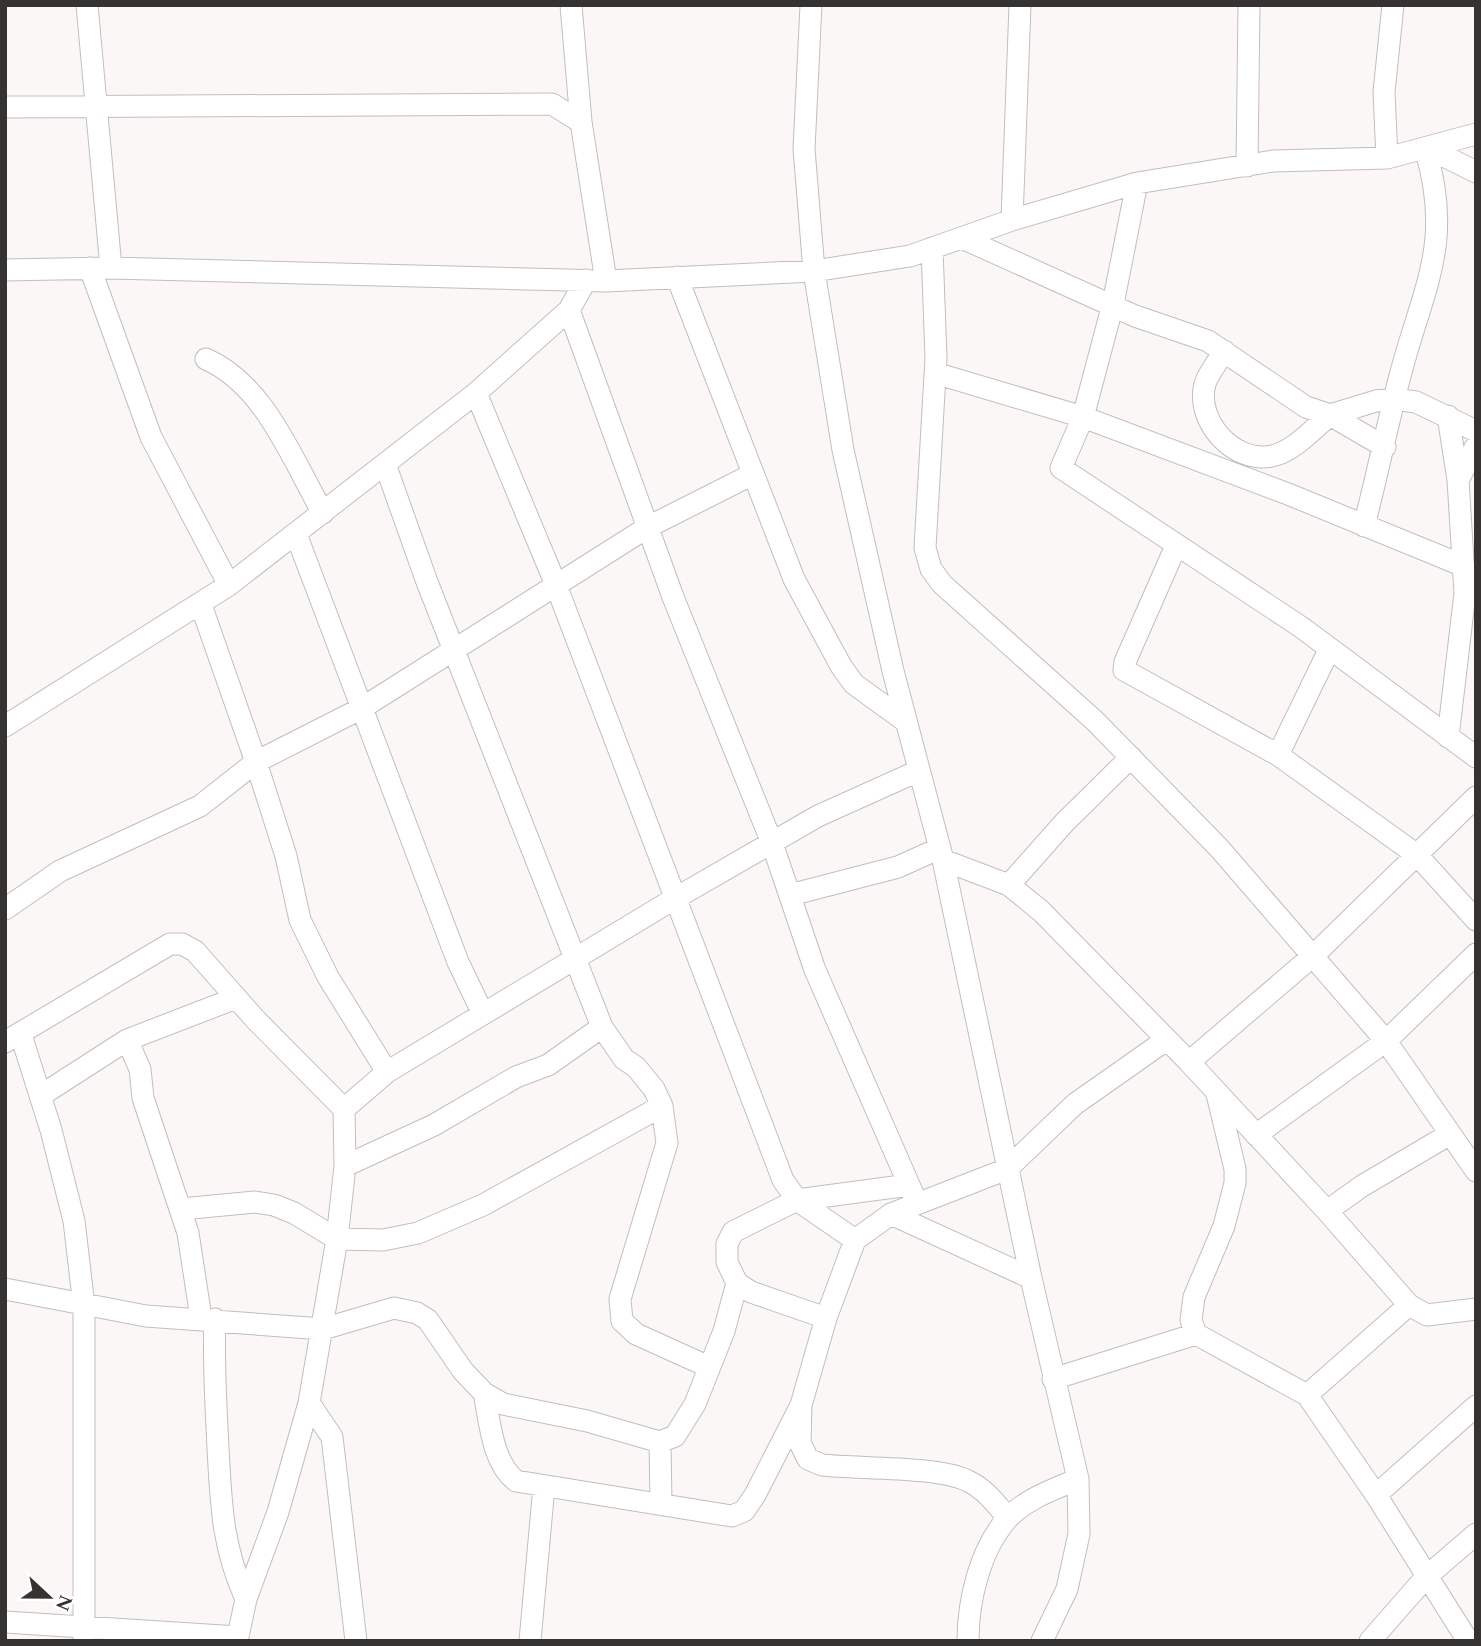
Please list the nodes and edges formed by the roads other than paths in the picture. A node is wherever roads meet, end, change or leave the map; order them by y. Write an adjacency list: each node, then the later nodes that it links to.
1 (87, 5): 10 (street)
2 (571, 5): 7 (street)
3 (811, 5): 24 (street)
4 (1020, 5): 19 (street)
5 (1249, 5): 15 (street)
6 (1393, 5): 14 (street)
7 (577, 84): 8 (street); 11 (street)
8 (552, 104): 10 (street); 11 (street)
9 (5, 107): 10 (street)
10 (94, 107): 22 (street)
11 (581, 122): 26 (street)
12 (1476, 134): 13 (street)
13 (1427, 148): 14 (street); 16 (street); 18 (street)
14 (1387, 158): 15 (street)
15 (1247, 166): 17 (street)
16 (1471, 171): 18 (street)
17 (1137, 183): 19 (street); 27 (street)
18 (1435, 191): 33 (street)
19 (1012, 220): 20 (street)
20 (962, 238): 21 (street); 27 (street)
21 (932, 248): 24 (street); 31 (street)
22 (100, 268): 23 (street); 26 (street); 49 (street)
23 (5, 270)
24 (814, 271): 25 (street); 55 (street)
25 (677, 277): 26 (street); 41 (street)
26 (596, 280): 28 (street)
27 (1113, 304): 29 (street); 36 (street)
28 (569, 310): 32 (street); 45 (street)
29 (1224, 351): 34 (street); 34 (street)
30 (206, 359): 43 (street)
31 (935, 373): 36 (street); 59 (street)
32 (476, 393): 40 (street); 50 (street)
33 (1394, 399): 34 (street); 35 (street); 39 (street)
34 (1330, 415): 39 (street)
35 (1448, 416): 37 (street); 42 (street)
36 (1083, 417): 44 (street); 47 (street)
37 (1476, 431)
38 (1476, 446): 42 (street)
39 (1385, 447): 44 (street)
40 (385, 464): 43 (street); 52 (street)
41 (753, 474): 45 (street); 55 (street)
42 (1458, 480): 48 (street)
43 (323, 513): 46 (street)
44 (1364, 526): 48 (street)
45 (648, 527): 50 (street); 64 (street)
46 (296, 534): 49 (street); 54 (street)
47 (1176, 547): 53 (street); 58 (street)
48 (1464, 566): 57 (street)
49 (229, 585): 51 (street)
50 (556, 585): 52 (street); 69 (street)
51 (201, 606): 56 (street); 61 (street)
52 (453, 649): 54 (street); 74 (street)
53 (1329, 650): 57 (street); 58 (street)
54 (362, 708): 61 (street); 76 (street)
55 (905, 721): 62 (street)
56 (5, 726)
57 (1448, 737): 60 (street)
58 (1278, 755): 66 (street)
59 (1130, 757): 67 (street); 73 (street)
60 (1476, 757)
61 (256, 762): 70 (street); 83 (street)
62 (918, 771): 64 (street); 65 (street)
63 (1472, 805): 66 (street)
64 (772, 843): 68 (street); 69 (street)
65 (941, 854): 67 (street); 68 (street); 91 (street)
66 (1417, 855): 71 (street); 73 (street)
67 (1009, 885): 80 (street)
68 (790, 895): 93 (street)
69 (674, 899): 74 (street); 94 (street)
70 (5, 909)
71 (1476, 920)
72 (1476, 954): 81 (street)
73 (1314, 956): 81 (street); 82 (street)
74 (576, 958): 76 (street); 77 (street)
75 (236, 998): 78 (street); 79 (street); 87 (street)
76 (483, 1014): 83 (street)
77 (602, 1027): 86 (street); 90 (street)
78 (13, 1039): 85 (street)
79 (127, 1040): 85 (street); 95 (street)
80 (1166, 1040): 82 (street); 91 (street)
81 (1386, 1041): 88 (street); 89 (street)
82 (1189, 1062): 84 (street)
83 (387, 1072): 87 (street)
84 (1216, 1092): 89 (street); 109 (street)
85 (40, 1096): 104 (street)
86 (662, 1106): 98 (street); 110 (street)
87 (344, 1109): 90 (street)
88 (1450, 1134): 92 (street); 96 (street)
89 (1256, 1135): 96 (street)
90 (345, 1166): 98 (street)
91 (1007, 1169): 93 (street); 100 (street)
92 (1476, 1171)
93 (913, 1194): 94 (street); 97 (street)
94 (797, 1200): 99 (street); 101 (street)
95 (181, 1209): 98 (street); 106 (street)
96 (1327, 1211): 103 (street)
97 (891, 1214): 99 (street); 100 (street)
98 (337, 1239): 108 (street)
99 (855, 1240): 107 (street)
100 (1031, 1278): 111 (street)
101 (737, 1283): 107 (street); 110 (street)
102 (5, 1289): 104 (street)
103 (1409, 1305): 105 (street); 113 (street)
104 (85, 1306): 106 (street); 127 (street)
105 (1476, 1310)
106 (208, 1318): 108 (street); 125 (street)
107 (826, 1318): 115 (street)
108 (323, 1329): 112 (street); 114 (street)
109 (1196, 1334): 111 (street); 113 (street)
110 (709, 1367): 117 (street)
111 (1053, 1379): 118 (street)
112 (484, 1393): 117 (street); 119 (street)
113 (1307, 1395): 120 (street)
114 (309, 1403): 125 (street); 129 (street)
115 (801, 1405): 121 (street); 122 (street)
116 (1476, 1406): 120 (street)
117 (660, 1442): 121 (street)
118 (1078, 1479): 122 (street); 132 (street)
119 (544, 1486): 121 (street); 130 (street)
120 (1376, 1495): 124 (street)
121 (661, 1503)
122 (1008, 1518): 131 (street)
123 (1476, 1534): 124 (street)
124 (1426, 1577): 133 (street); 134 (street)
125 (246, 1599): 128 (street)
126 (5, 1622): 127 (street)
127 (83, 1634): 128 (street)
128 (238, 1639)
129 (356, 1641)
130 (530, 1641)
131 (968, 1641)
132 (1042, 1641)
133 (1370, 1641)
134 (1468, 1641)

